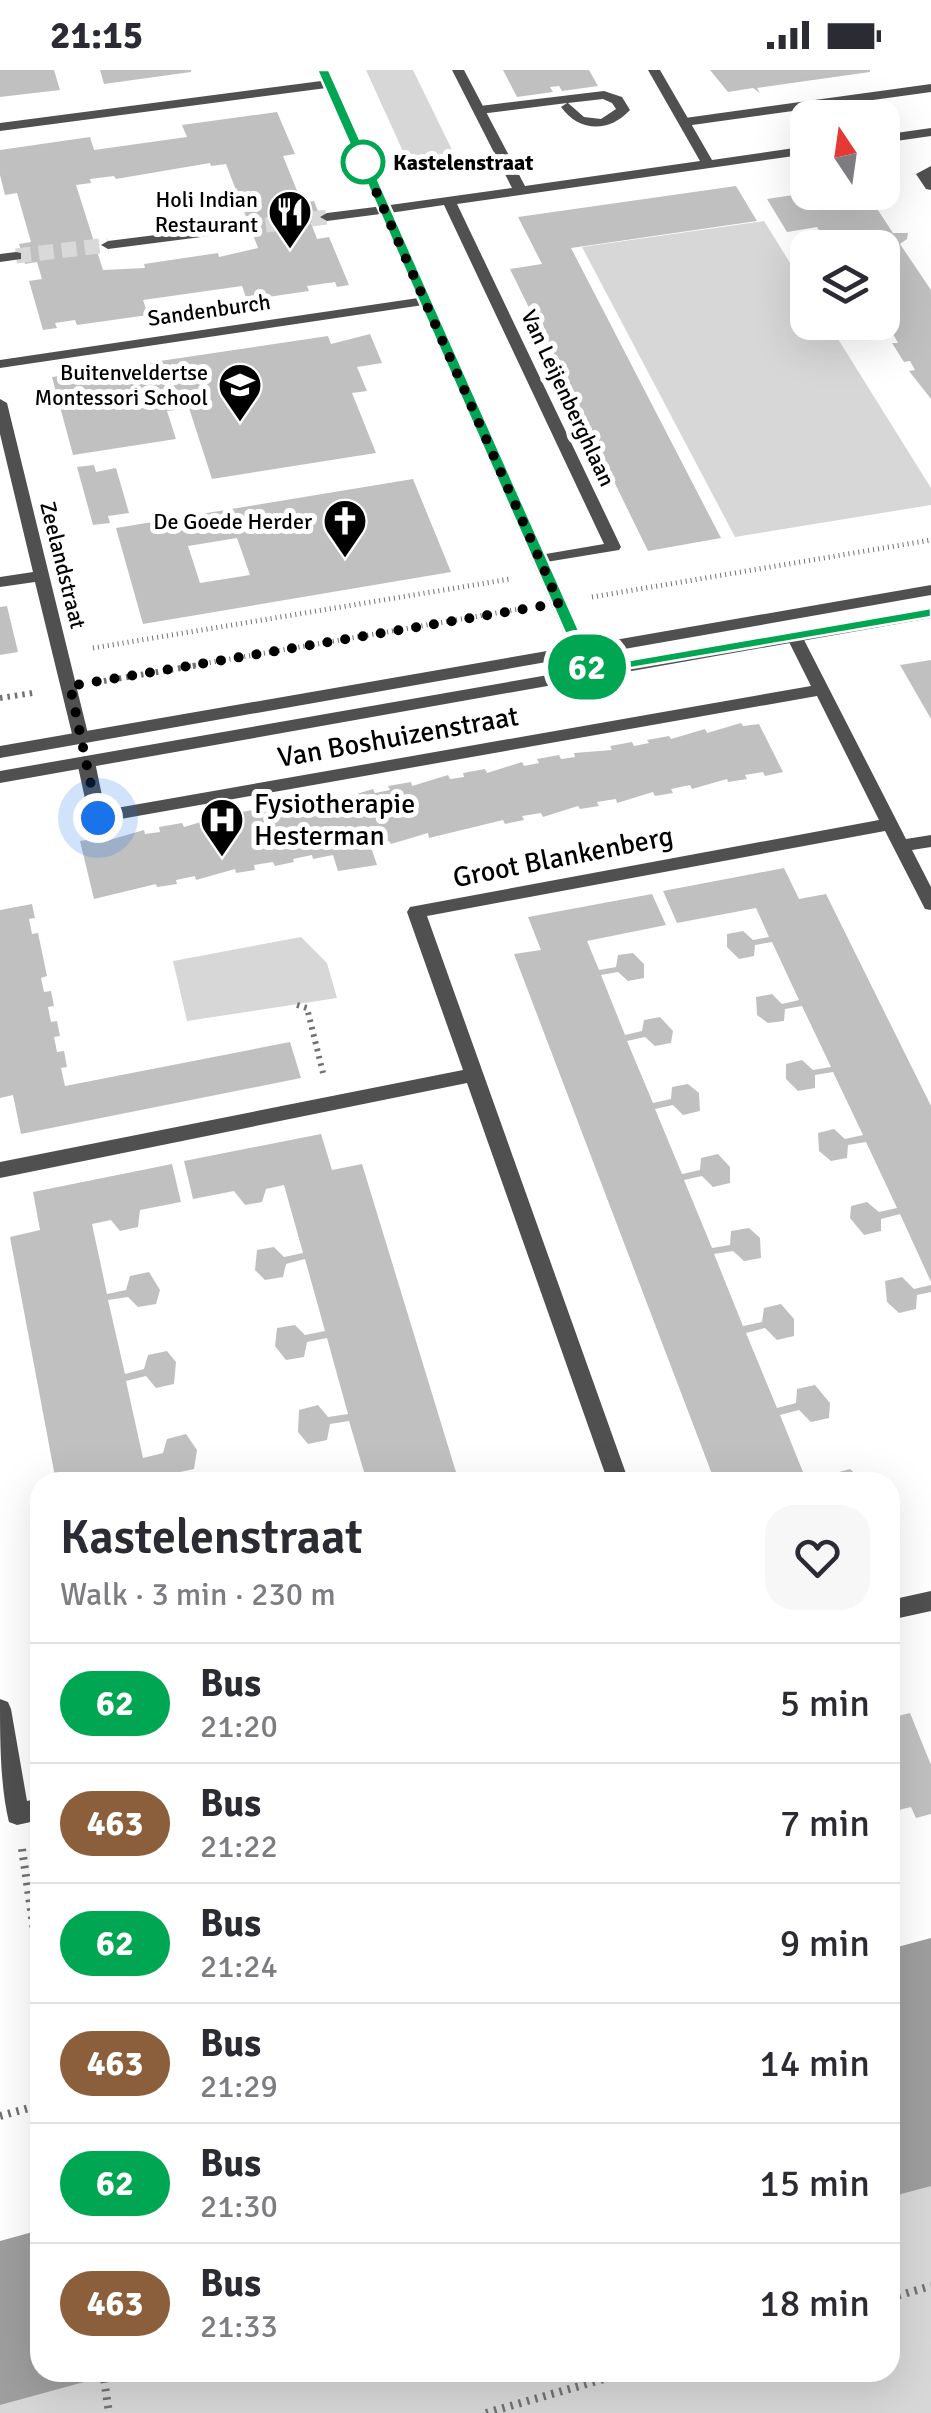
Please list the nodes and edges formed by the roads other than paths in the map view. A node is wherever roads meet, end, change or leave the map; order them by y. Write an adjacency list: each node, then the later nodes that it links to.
1 (458, 70): 6 (street)
2 (654, 70): 7 (street)
3 (326, 77): 8 (street); 17 (street)
4 (931, 88): 7 (street)
5 (568, 108): 6 (street)
6 (480, 110): 15 (street)
7 (685, 122): 12 (street)
8 (0, 127)
9 (931, 132): 10 (street)
10 (900, 136)
11 (790, 153): 12 (street)
12 (708, 164): 15 (street)
13 (931, 170): 14 (street)
14 (931, 186)
15 (521, 192): 16 (street)
16 (449, 201): 17 (street); 24 (street, Van Leijenberghlaan)
17 (383, 210): 18 (street); 21 (street)
18 (327, 218)
19 (243, 228): 20 (street)
20 (108, 244)
21 (424, 301): 22 (street, Sandenburch); 24 (street)
22 (0, 364)
23 (0, 403): 25 (street, Zeelandstraat)
24 (543, 567): 31 (street)
25 (43, 576): 26 (street); 34 (street, Zeelandstraat)
26 (0, 582)
27 (931, 590): 29 (street, Van Boshuizenstraat)
28 (931, 613): 30 (street, Van Boshuizenstraat)
29 (783, 616): 30 (street); 31 (street, Van Boshuizenstraat)
30 (794, 636): 32 (street, Van Boshuizenstraat); 33 (street)
31 (580, 650): 32 (street); 34 (street, Van Boshuizenstraat)
32 (590, 672): 36 (street, Van Boshuizenstraat)
33 (822, 690): 36 (street, Van Boshuizenstraat); 38 (street)
34 (80, 738): 35 (street, Van Boshuizenstraat); 36 (street, Van Boshuizenstraat)
35 (0, 752)
36 (86, 762): 37 (street, Van Boshuizenstraat)
37 (0, 777)
38 (889, 824): 40 (street); 42 (street, Groot Blankenberg)
39 (931, 841): 40 (street)
40 (901, 846): 41 (street)
41 (931, 904)
42 (476, 1074): 43 (street); 44 (street, Groot Blankenberg)
43 (0, 1170)
44 (615, 1472)
45 (931, 1601): 46 (street)
46 (900, 1608)
47 (0, 1709): 48 (street)
48 (28, 1811)

